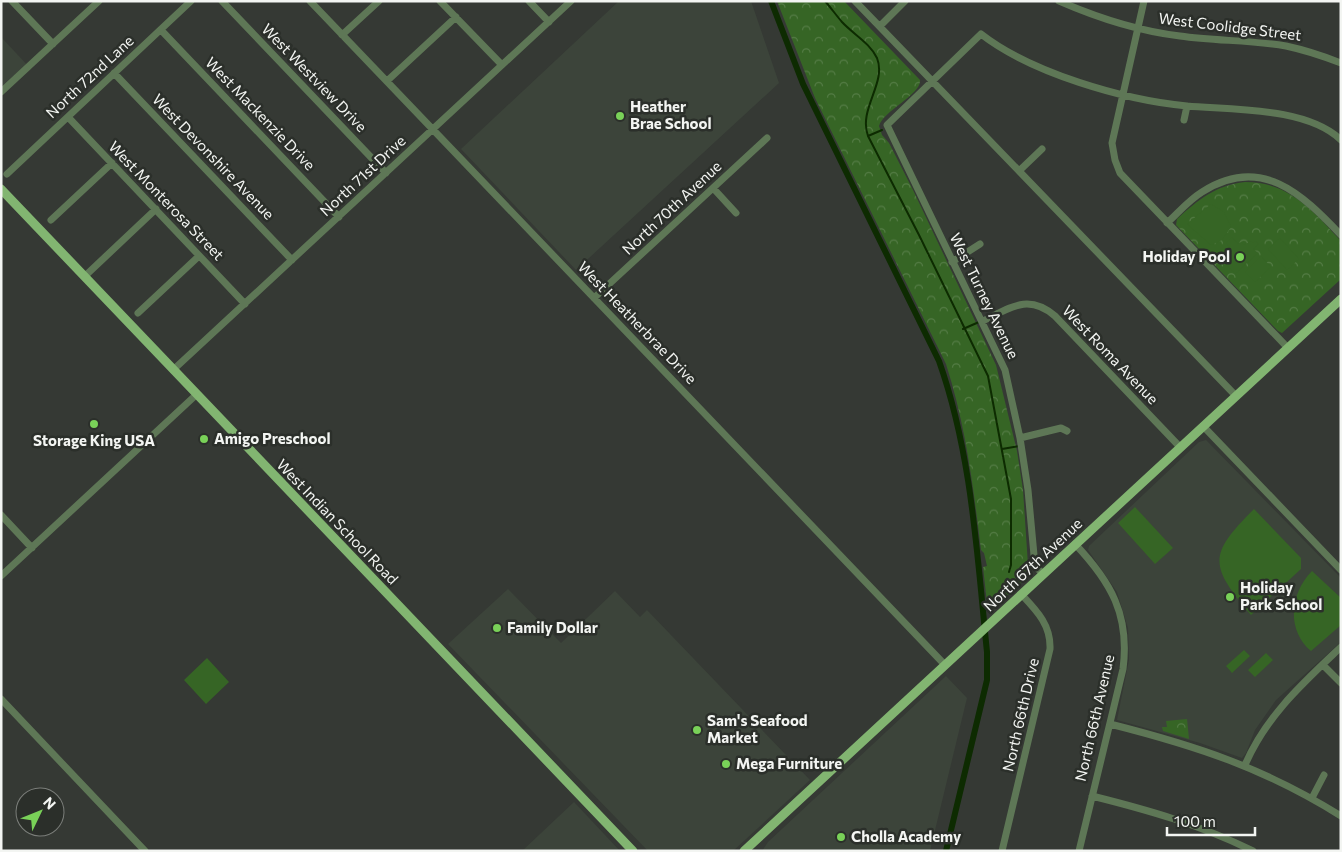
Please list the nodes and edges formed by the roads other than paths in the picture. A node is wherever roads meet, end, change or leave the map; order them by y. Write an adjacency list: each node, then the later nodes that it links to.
1 (12, 1): 20 (street)
2 (99, 1): 20 (street)
3 (191, 1): 18 (street, North 72nd Lane)
4 (222, 1): 37 (street, West Westview Drive)
5 (310, 1): 19 (street, West Heatherbrae Drive)
6 (379, 1): 19 (street)
7 (440, 1): 14 (street)
8 (529, 1): 15 (street)
9 (571, 1): 15 (street, North 71st Drive)
10 (855, 1): 16 (street)
11 (906, 1): 16 (street)
12 (1059, 1): 17 (street, West Coolidge Street)
13 (1144, 1): 17 (street)
14 (456, 17): 22 (street); 24 (street)
15 (549, 22): 22 (street, North 71st Drive)
16 (880, 26): 25 (street)
17 (1137, 28): 21 (street, West Coolidge Street); 27 (street)
18 (161, 30): 23 (street, North 72nd Lane); 43 (street, West Mackenzie Drive)
19 (342, 35): 24 (street, West Heatherbrae Drive)
20 (53, 44): 26 (street)
21 (1341, 63)
22 (502, 65): 31 (street, North 71st Drive)
23 (114, 73): 29 (street, North 72nd Lane); 49 (street, West Devonshire Avenue)
24 (386, 81): 31 (street, West Heatherbrae Drive)
25 (932, 81): 27 (street); 36 (street); 50 (street, West Turney Avenue)
26 (1, 92)
27 (1122, 94): 28 (street); 45 (street)
28 (1187, 106): 30 (street); 33 (street)
29 (68, 117): 35 (street, West Monterosa Street); 38 (street, North 72nd Lane)
30 (1184, 120)
31 (432, 129): 37 (street, North 71st Drive); 52 (street, West Heatherbrae Drive)
32 (767, 138): 39 (street, North 70th Avenue)
33 (1341, 140)
34 (1042, 149): 36 (street)
35 (112, 163): 41 (street, West Monterosa Street); 44 (street)
36 (1019, 171): 60 (street)
37 (386, 173): 43 (street, North 71st Drive)
38 (7, 174)
39 (714, 188): 42 (street); 52 (street, North 70th Avenue)
40 (1, 189): 51 (main road, West Indian School Road)
41 (156, 210): 48 (street, West Monterosa Street); 51 (street)
42 (736, 212)
43 (339, 216): 49 (street, North 71st Drive)
44 (51, 220)
45 (1167, 223): 46 (street); 57 (street)
46 (1341, 235)
47 (980, 244): 50 (street)
48 (199, 256): 54 (street, West Monterosa Street); 55 (street)
49 (292, 260): 54 (street, North 71st Drive)
50 (952, 262): 56 (street, West Turney Avenue)
51 (84, 276): 58 (main road, West Indian School Road)
52 (594, 298): 74 (street, West Heatherbrae Drive)
53 (1341, 299): 57 (main road, North 67th Avenue)
54 (245, 304): 58 (street, North 71st Drive)
55 (138, 313)
56 (983, 322): 63 (street, West Turney Avenue); 64 (street, West Roma Avenue)
57 (1288, 348): 60 (main road, North 67th Avenue)
58 (173, 370): 59 (main road, West Indian School Road)
59 (197, 394): 67 (street); 85 (main road, West Indian School Road)
60 (1236, 396): 61 (main road, North 67th Avenue)
61 (1203, 426): 64 (main road, North 67th Avenue); 68 (street)
62 (1067, 431): 63 (street)
63 (1020, 438): 69 (street, West Turney Avenue)
64 (1180, 447): 66 (main road, North 67th Avenue)
65 (1, 515): 67 (street)
66 (1076, 544): 69 (main road, North 67th Avenue); 77 (street, North 66th Avenue)
67 (32, 548): 70 (street)
68 (1341, 570)
69 (1043, 574): 71 (main road, North 67th Avenue)
70 (1, 576)
71 (1021, 594): 74 (main road, North 67th Avenue); 83 (street, North 66th Drive)
72 (1341, 648): 73 (street)
73 (1323, 664): 75 (street); 78 (street)
74 (945, 665): 86 (main road, North 67th Avenue)
75 (1341, 683)
76 (1, 699): 84 (street)
77 (1110, 724): 78 (street); 80 (street, North 66th Avenue)
78 (1245, 765): 81 (street)
79 (1324, 775): 81 (street)
80 (1092, 796): 87 (street, North 66th Avenue); 88 (street)
81 (1312, 798): 82 (street)
82 (1341, 816)
83 (1003, 850)
84 (145, 851)
85 (633, 851)
86 (744, 851)
87 (1079, 851)
88 (1253, 851)

